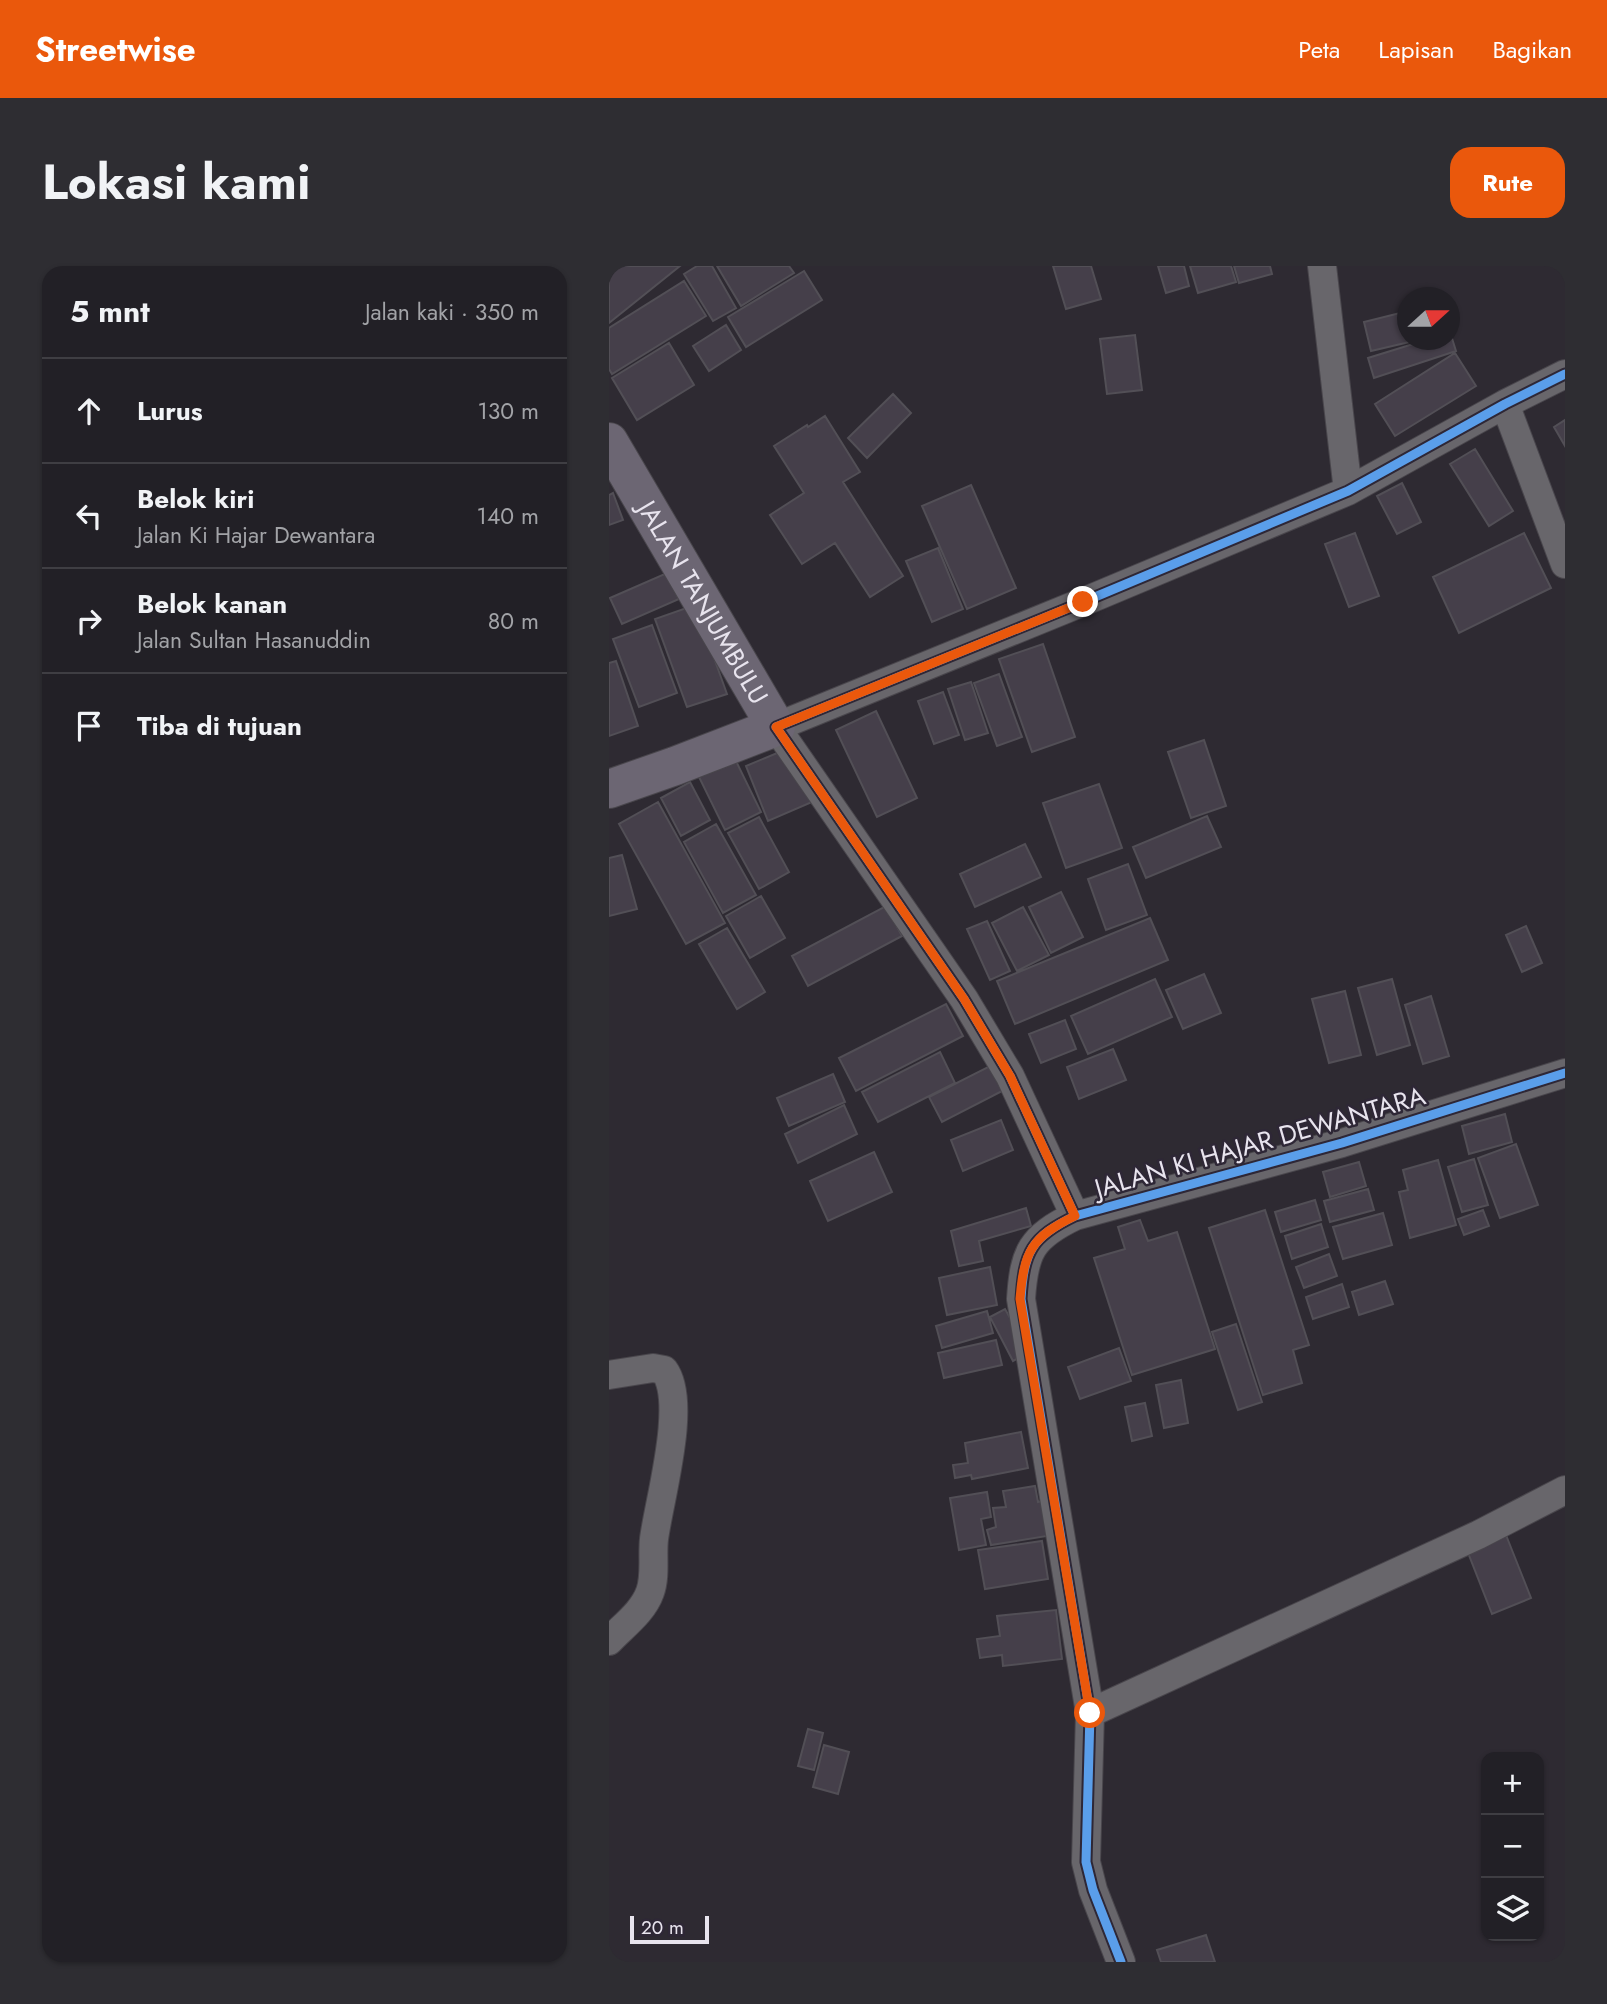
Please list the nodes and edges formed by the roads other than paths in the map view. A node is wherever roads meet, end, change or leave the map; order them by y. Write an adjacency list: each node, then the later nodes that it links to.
1 (1322, 266): 5 (street)
2 (1565, 374): 3 (street)
3 (1505, 404): 5 (street); 6 (street)
4 (609, 442): 7 (highway, JALAN TANJUMBULU)
5 (1348, 491): 7 (street)
6 (1565, 564)
7 (776, 727): 8 (highway); 10 (street, JALAN KI HAJAR DEWANTARA)
8 (609, 789)
9 (1565, 1073): 10 (street, JALAN KI HAJAR DEWANTARA)
10 (1075, 1216): 14 (street)
11 (609, 1375): 13 (street)
12 (1565, 1490): 14 (street)
13 (609, 1641)
14 (1090, 1713): 15 (street)
15 (1121, 1962)

